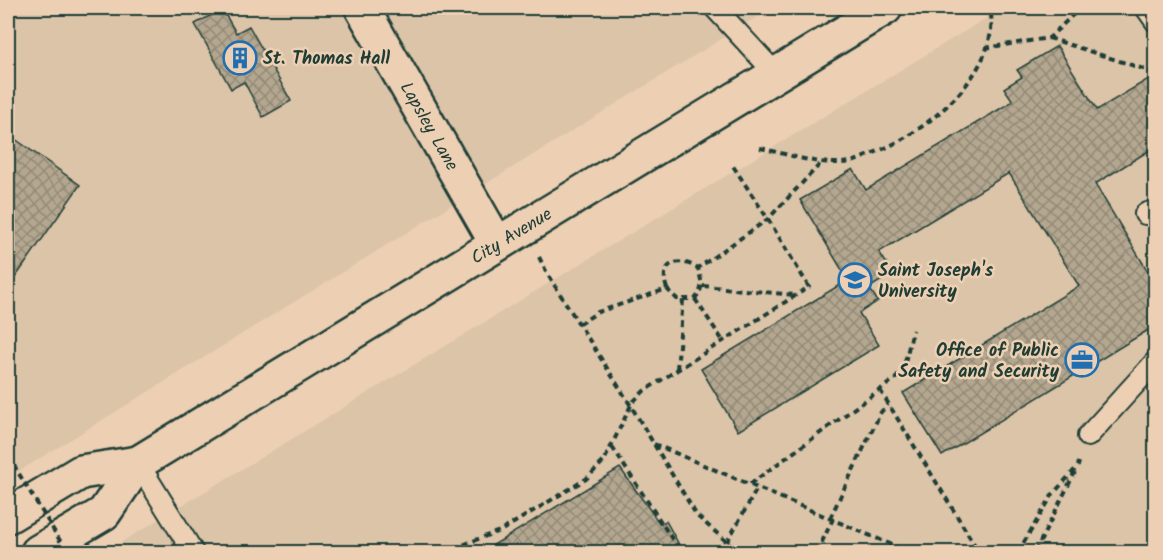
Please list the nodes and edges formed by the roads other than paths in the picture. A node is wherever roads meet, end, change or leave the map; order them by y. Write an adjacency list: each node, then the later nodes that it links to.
1 (362, 8): 7 (main road, Lapsley Lane)
2 (716, 8): 6 (lane)
3 (885, 8): 6 (main road, City Avenue)
4 (1146, 8): 5 (lane)
5 (1155, 22)
6 (776, 74): 7 (main road, City Avenue)
7 (497, 244): 10 (main road, City Avenue)
8 (1155, 361): 9 (lane)
9 (1088, 436)
10 (138, 464): 11 (main road, City Avenue); 12 (main road, City Avenue); 13 (lane)
11 (8, 516)
12 (38, 552)
13 (193, 552)

